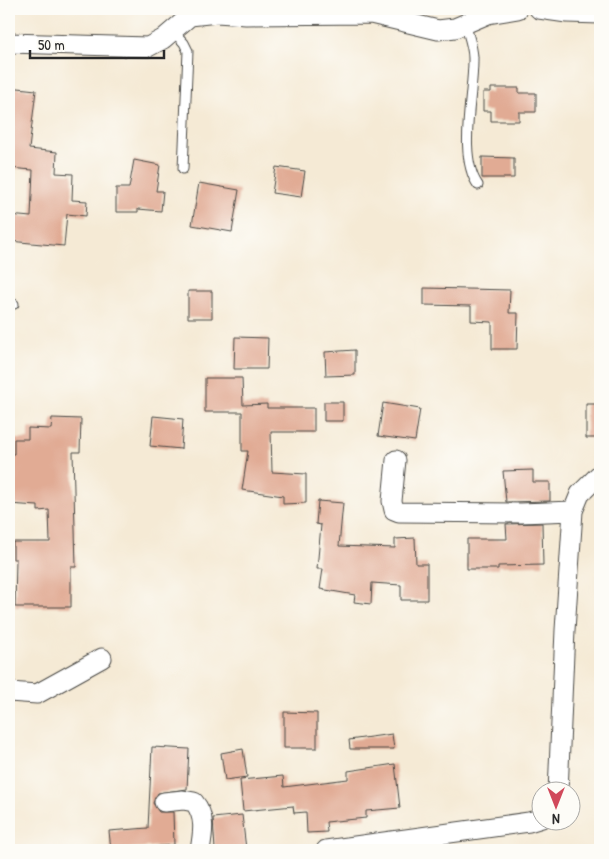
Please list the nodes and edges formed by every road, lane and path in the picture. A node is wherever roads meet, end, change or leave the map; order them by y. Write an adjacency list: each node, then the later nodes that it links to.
1 (518, 9): 5 (street)
2 (539, 9): 3 (street)
3 (600, 14)
4 (181, 20): 5 (street); 6 (street); 7 (lane)
5 (465, 23): 8 (lane)
6 (9, 43)
7 (183, 169)
8 (478, 185)
9 (396, 460): 11 (street)
10 (600, 474): 11 (street)
11 (573, 511): 14 (street)
12 (102, 658): 13 (street)
13 (9, 692)
14 (558, 782)
15 (164, 802): 17 (street)
16 (532, 821): 18 (street)
17 (200, 850)
18 (326, 850)

